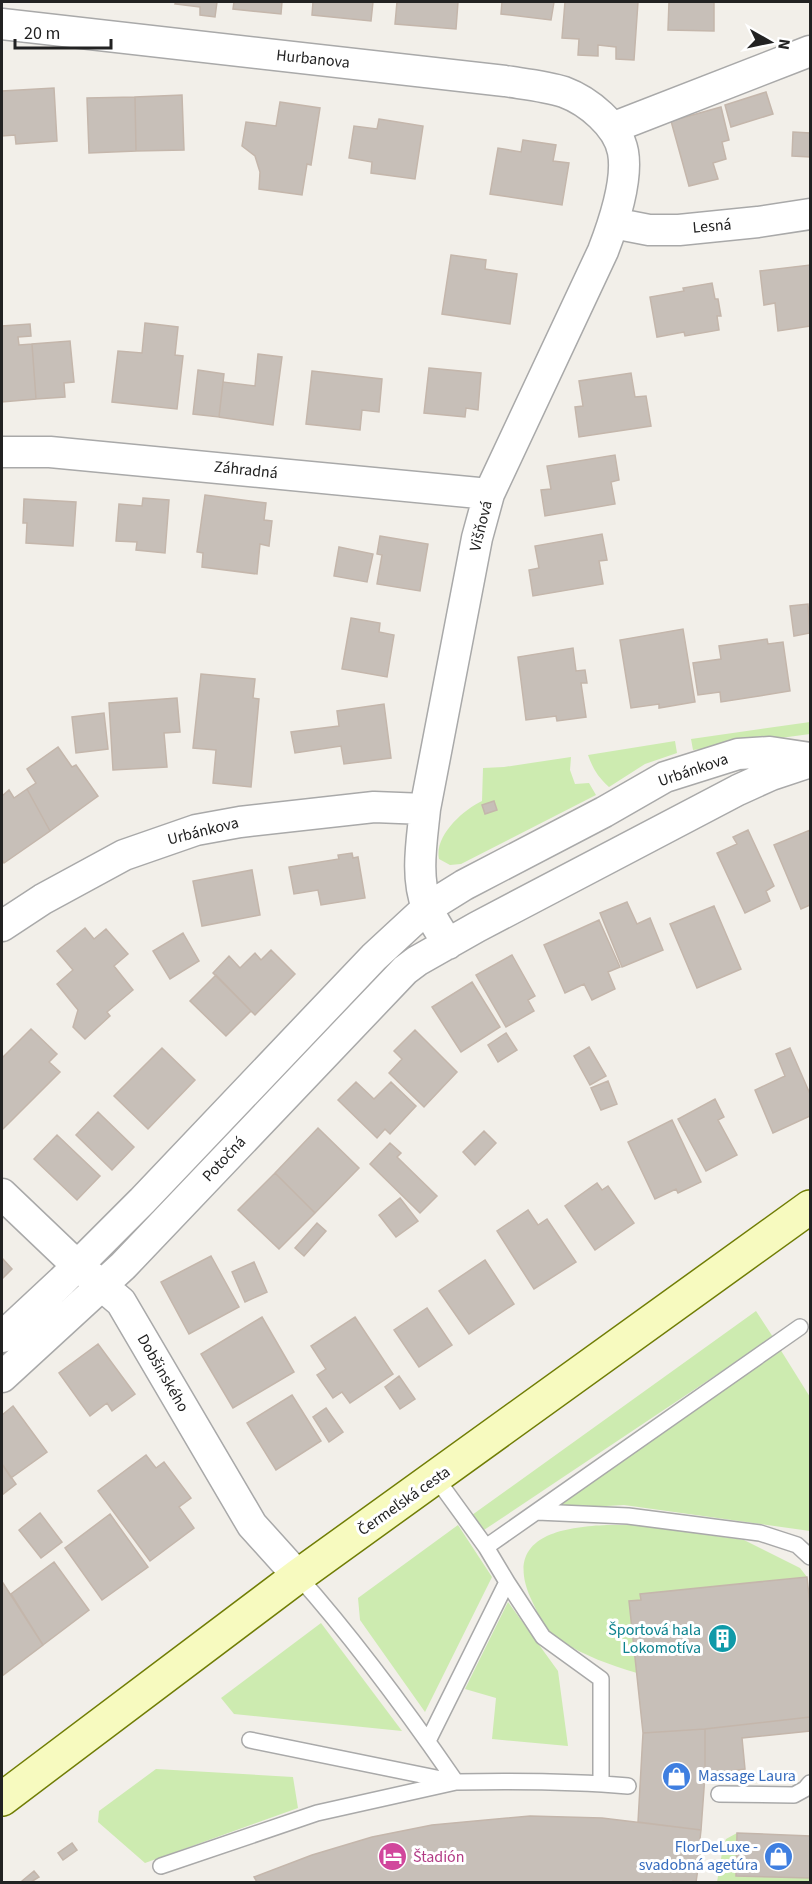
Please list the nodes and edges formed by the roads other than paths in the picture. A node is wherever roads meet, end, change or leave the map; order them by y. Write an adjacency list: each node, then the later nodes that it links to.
1 (2, 24): 3 (street, Hurbanova)
2 (810, 51): 3 (street)
3 (612, 128): 5 (street, Višňová)
4 (810, 214): 5 (street, Lesná)
5 (614, 223): 7 (street, Višňová)
6 (2, 452): 7 (street, Záhradná)
7 (489, 494): 9 (street, Višňová)
8 (810, 760): 10 (street, Urbánkova); 12 (street, Urbánkova)
9 (425, 809): 10 (street, Višňová); 11 (street, Urbánkova)
10 (427, 908): 12 (street, Višňová); 15 (street, Potočná)
11 (2, 926)
12 (448, 944): 16 (street, Potočná)
13 (2, 1194): 15 (street, Dobšinského)
14 (810, 1207): 20 (main road, Čermeľská cesta)
15 (78, 1265): 16 (street, Dobšinského); 18 (street, Potočná)
16 (102, 1286): 19 (street, Potočná); 24 (street, Dobšinského)
17 (800, 1327): 21 (lane)
18 (2, 1337)
19 (2, 1377)
20 (436, 1478): 22 (lane); 24 (main road, Čermeľská cesta)
21 (537, 1512): 22 (lane); 23 (lane)
22 (486, 1547): 25 (lane)
23 (810, 1557)
24 (298, 1576): 27 (lane); 33 (main road, Čermeľská cesta)
25 (507, 1582): 27 (lane); 30 (lane)
26 (250, 1740): 28 (lane)
27 (428, 1741): 28 (lane)
28 (456, 1782): 30 (lane); 34 (lane)
29 (810, 1783): 32 (lane)
30 (601, 1784): 31 (lane)
31 (628, 1786)
32 (719, 1794)
33 (2, 1799)
34 (161, 1866)

